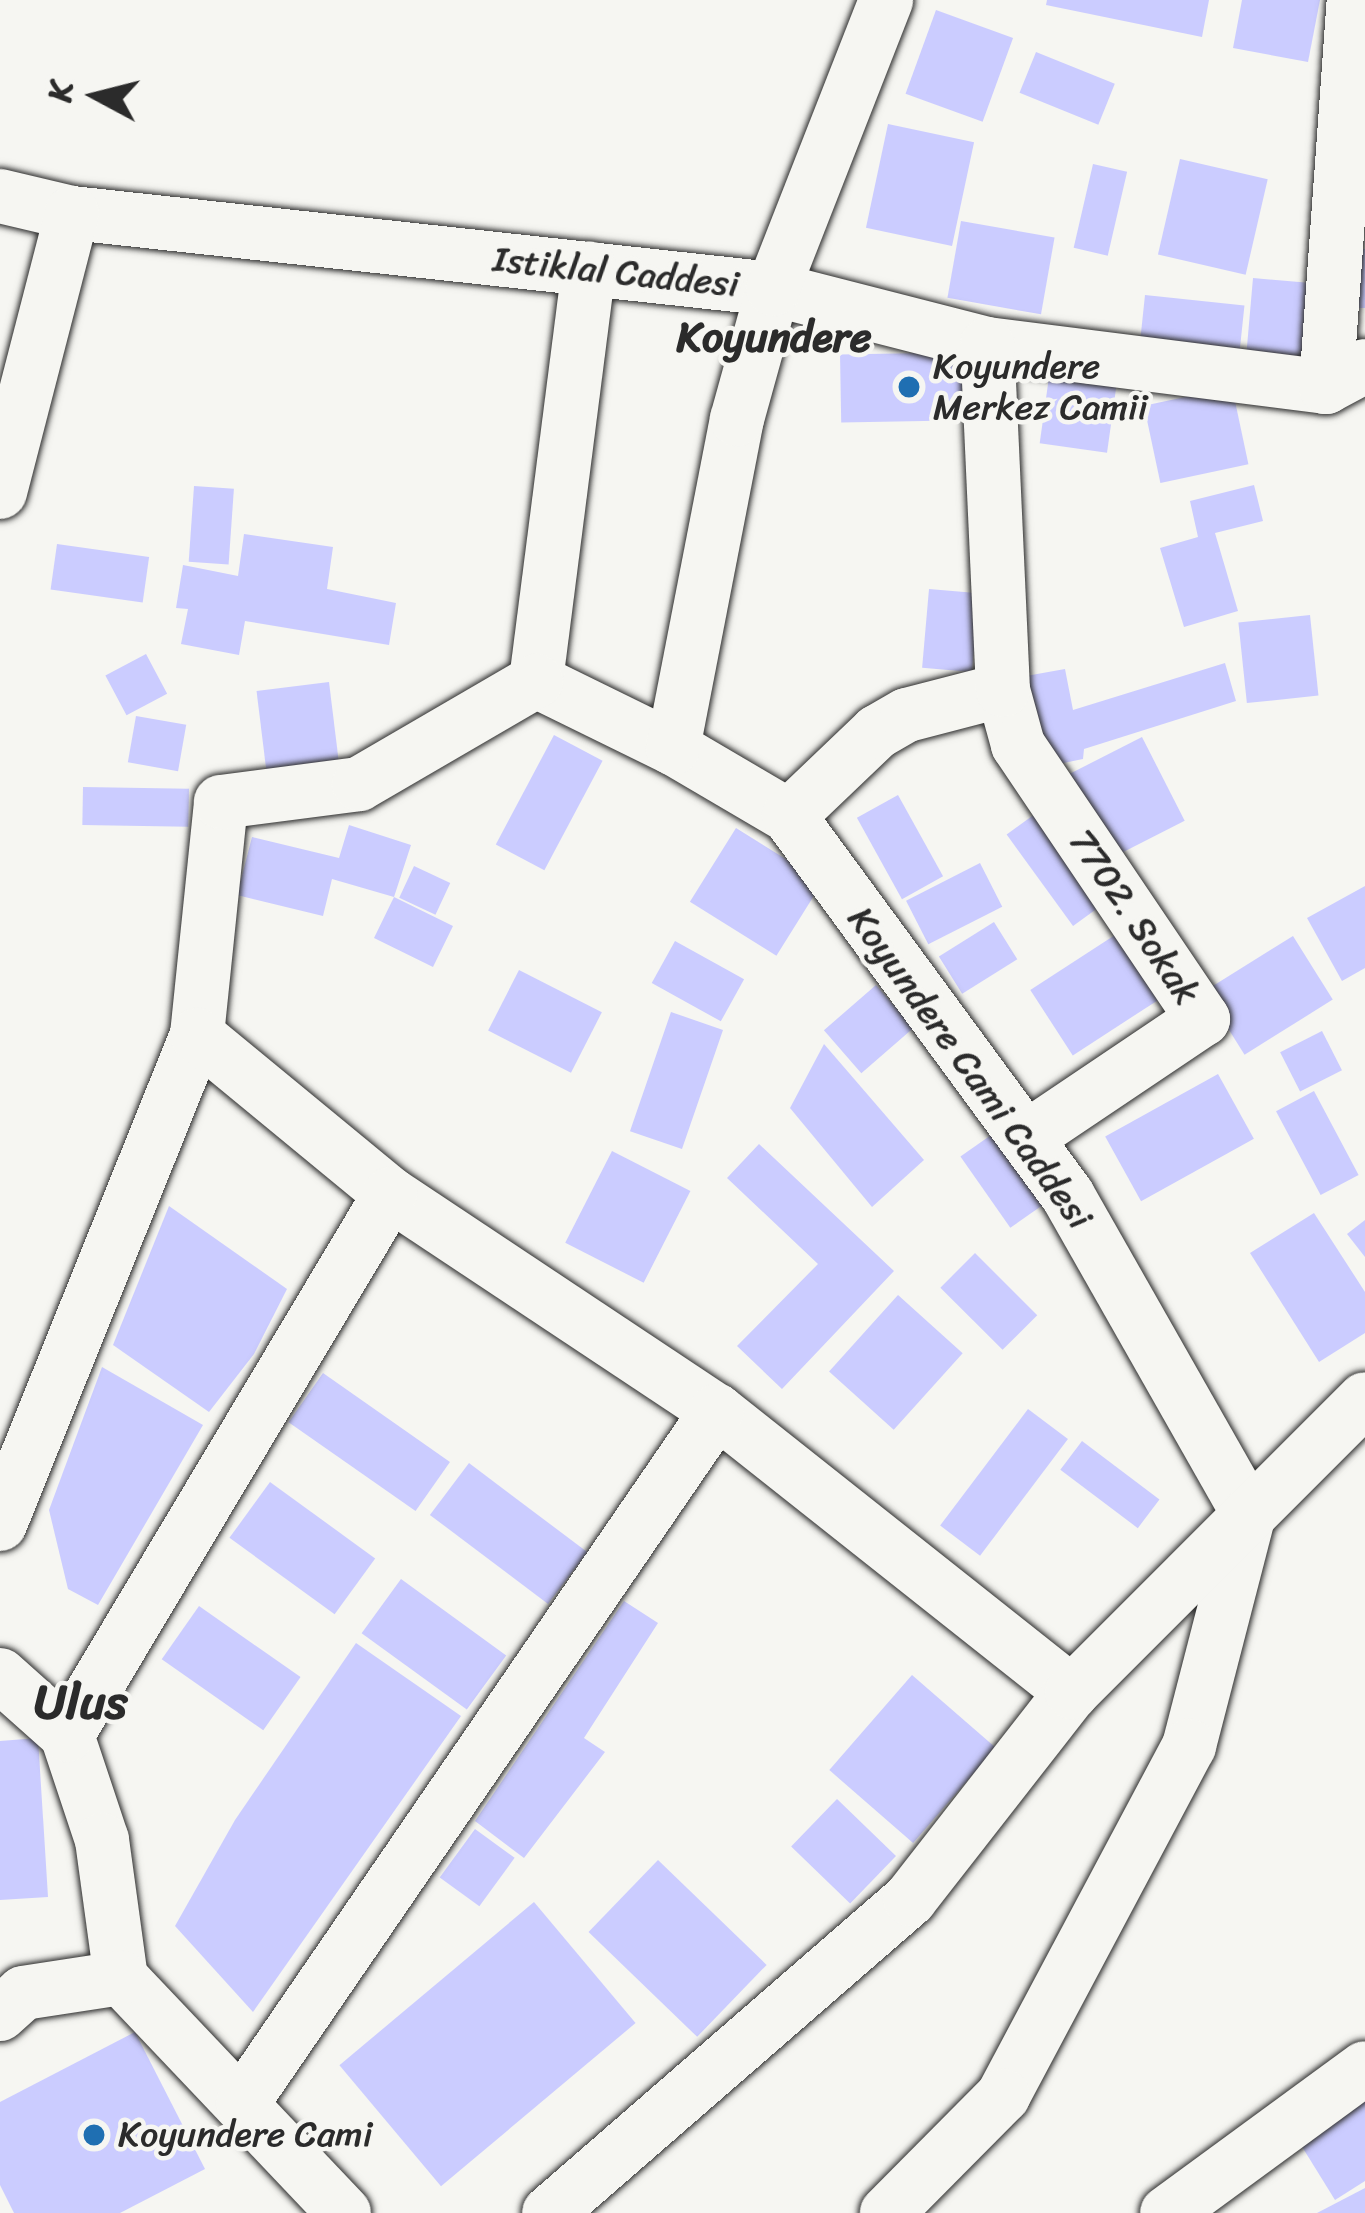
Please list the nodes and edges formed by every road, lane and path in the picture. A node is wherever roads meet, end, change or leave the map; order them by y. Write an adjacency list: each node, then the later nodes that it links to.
1 (886, 0): 6 (street)
2 (1354, 0): 8 (street)
3 (0, 196): 4 (street, Istiklal Caddesi)
4 (72, 213): 5 (street, Istiklal Caddesi); 9 (street)
5 (589, 268): 6 (street, Istiklal Caddesi); 10 (street)
6 (773, 289): 7 (street, Istiklal Caddesi); 12 (street)
7 (987, 344): 8 (street, Istiklal Caddesi); 11 (street)
8 (1346, 376)
9 (0, 492)
10 (536, 681): 12 (street); 14 (street)
11 (1003, 690): 13 (street); 15 (street, 7702. Sokak)
12 (674, 748): 13 (street)
13 (788, 816): 15 (street, Koyundere Cami Caddesi)
14 (197, 1035): 16 (street); 20 (street)
15 (1026, 1138): 19 (street, Koyundere Cami Caddesi)
16 (390, 1194): 18 (street); 23 (street)
17 (1365, 1399): 19 (street)
18 (717, 1412): 22 (street); 27 (street)
19 (1249, 1514): 22 (street); 30 (street)
20 (0, 1524)
21 (0, 1675): 23 (street)
22 (1072, 1692): 29 (street)
23 (67, 1735): 24 (street)
24 (121, 1978): 25 (street); 27 (street)
25 (8, 1997)
26 (1365, 2068): 31 (street)
27 (243, 2102): 28 (street)
28 (344, 2213)
29 (549, 2213)
30 (887, 2213)
31 (1167, 2213)

